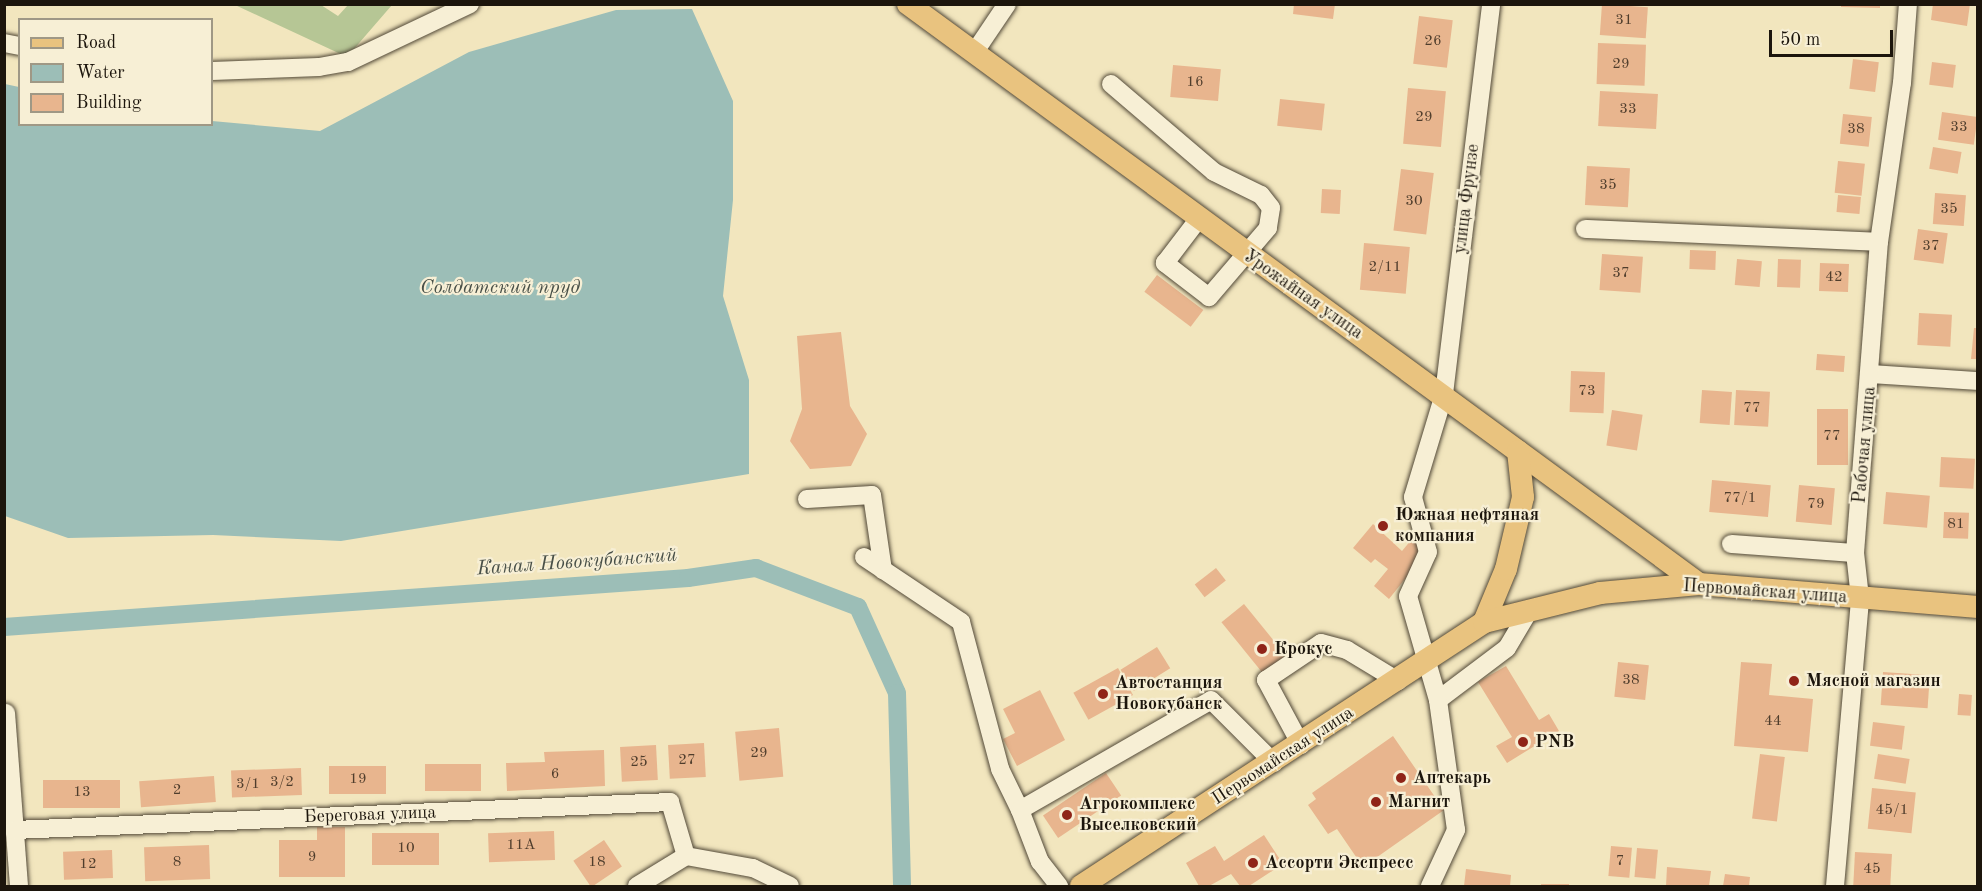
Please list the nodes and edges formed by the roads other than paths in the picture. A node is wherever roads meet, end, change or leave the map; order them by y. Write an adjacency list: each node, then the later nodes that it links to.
1 (470, 4): 7 (street)
2 (908, 4): 6 (main road, Урожайная улица)
3 (1007, 4): 6 (street)
4 (1491, 4): 15 (street, улица Фрунзе)
5 (1908, 4): 11 (street, Рабочая улица)
6 (974, 53): 9 (main road, Урожайная улица)
7 (213, 71)
8 (1111, 84): 12 (street)
9 (1200, 217): 12 (main road, Урожайная улица); 12 (street)
10 (1585, 229): 11 (street)
11 (1879, 242): 13 (street, Рабочая улица)
12 (1245, 254): 15 (main road, Урожайная улица)
13 (1872, 374): 14 (street); 19 (street, Рабочая улица)
14 (1977, 381)
15 (1444, 394): 16 (main road, Урожайная улица); 27 (street, улица Фрунзе)
16 (1518, 451): 22 (main road, Урожайная улица); 26 (main road)
17 (807, 499): 21 (street)
18 (1731, 544): 19 (street)
19 (1855, 553): 23 (street, Рабочая улица)
20 (864, 557): 21 (street)
21 (883, 570): 33 (street)
22 (1699, 584): 23 (main road, Первомайская улица); 25 (main road, Первомайская улица)
23 (1860, 598): 24 (main road, Первомайская улица); 42 (street, Рабочая улица)
24 (1977, 607)
25 (1529, 611): 26 (main road, Первомайская улица); 29 (street)
26 (1484, 622): 27 (main road, Первомайская улица)
27 (1428, 661): 28 (main road, Первомайская улица); 29 (street, улица Фрунзе)
28 (1398, 681): 31 (main road, Первомайская улица); 31 (street)
29 (1438, 700): 41 (street, улица Фрунзе)
30 (6, 713): 34 (street)
31 (1301, 746): 32 (main road, Первомайская улица)
32 (1274, 763): 33 (street); 40 (main road, Первомайская улица)
33 (1020, 810): 39 (street)
34 (14, 830): 35 (street, Береговая улица); 36 (street)
35 (686, 855): 37 (street); 38 (street)
36 (19, 886)
37 (637, 886)
38 (790, 886)
39 (1059, 886)
40 (1081, 886)
41 (1430, 886)
42 (1835, 886)

